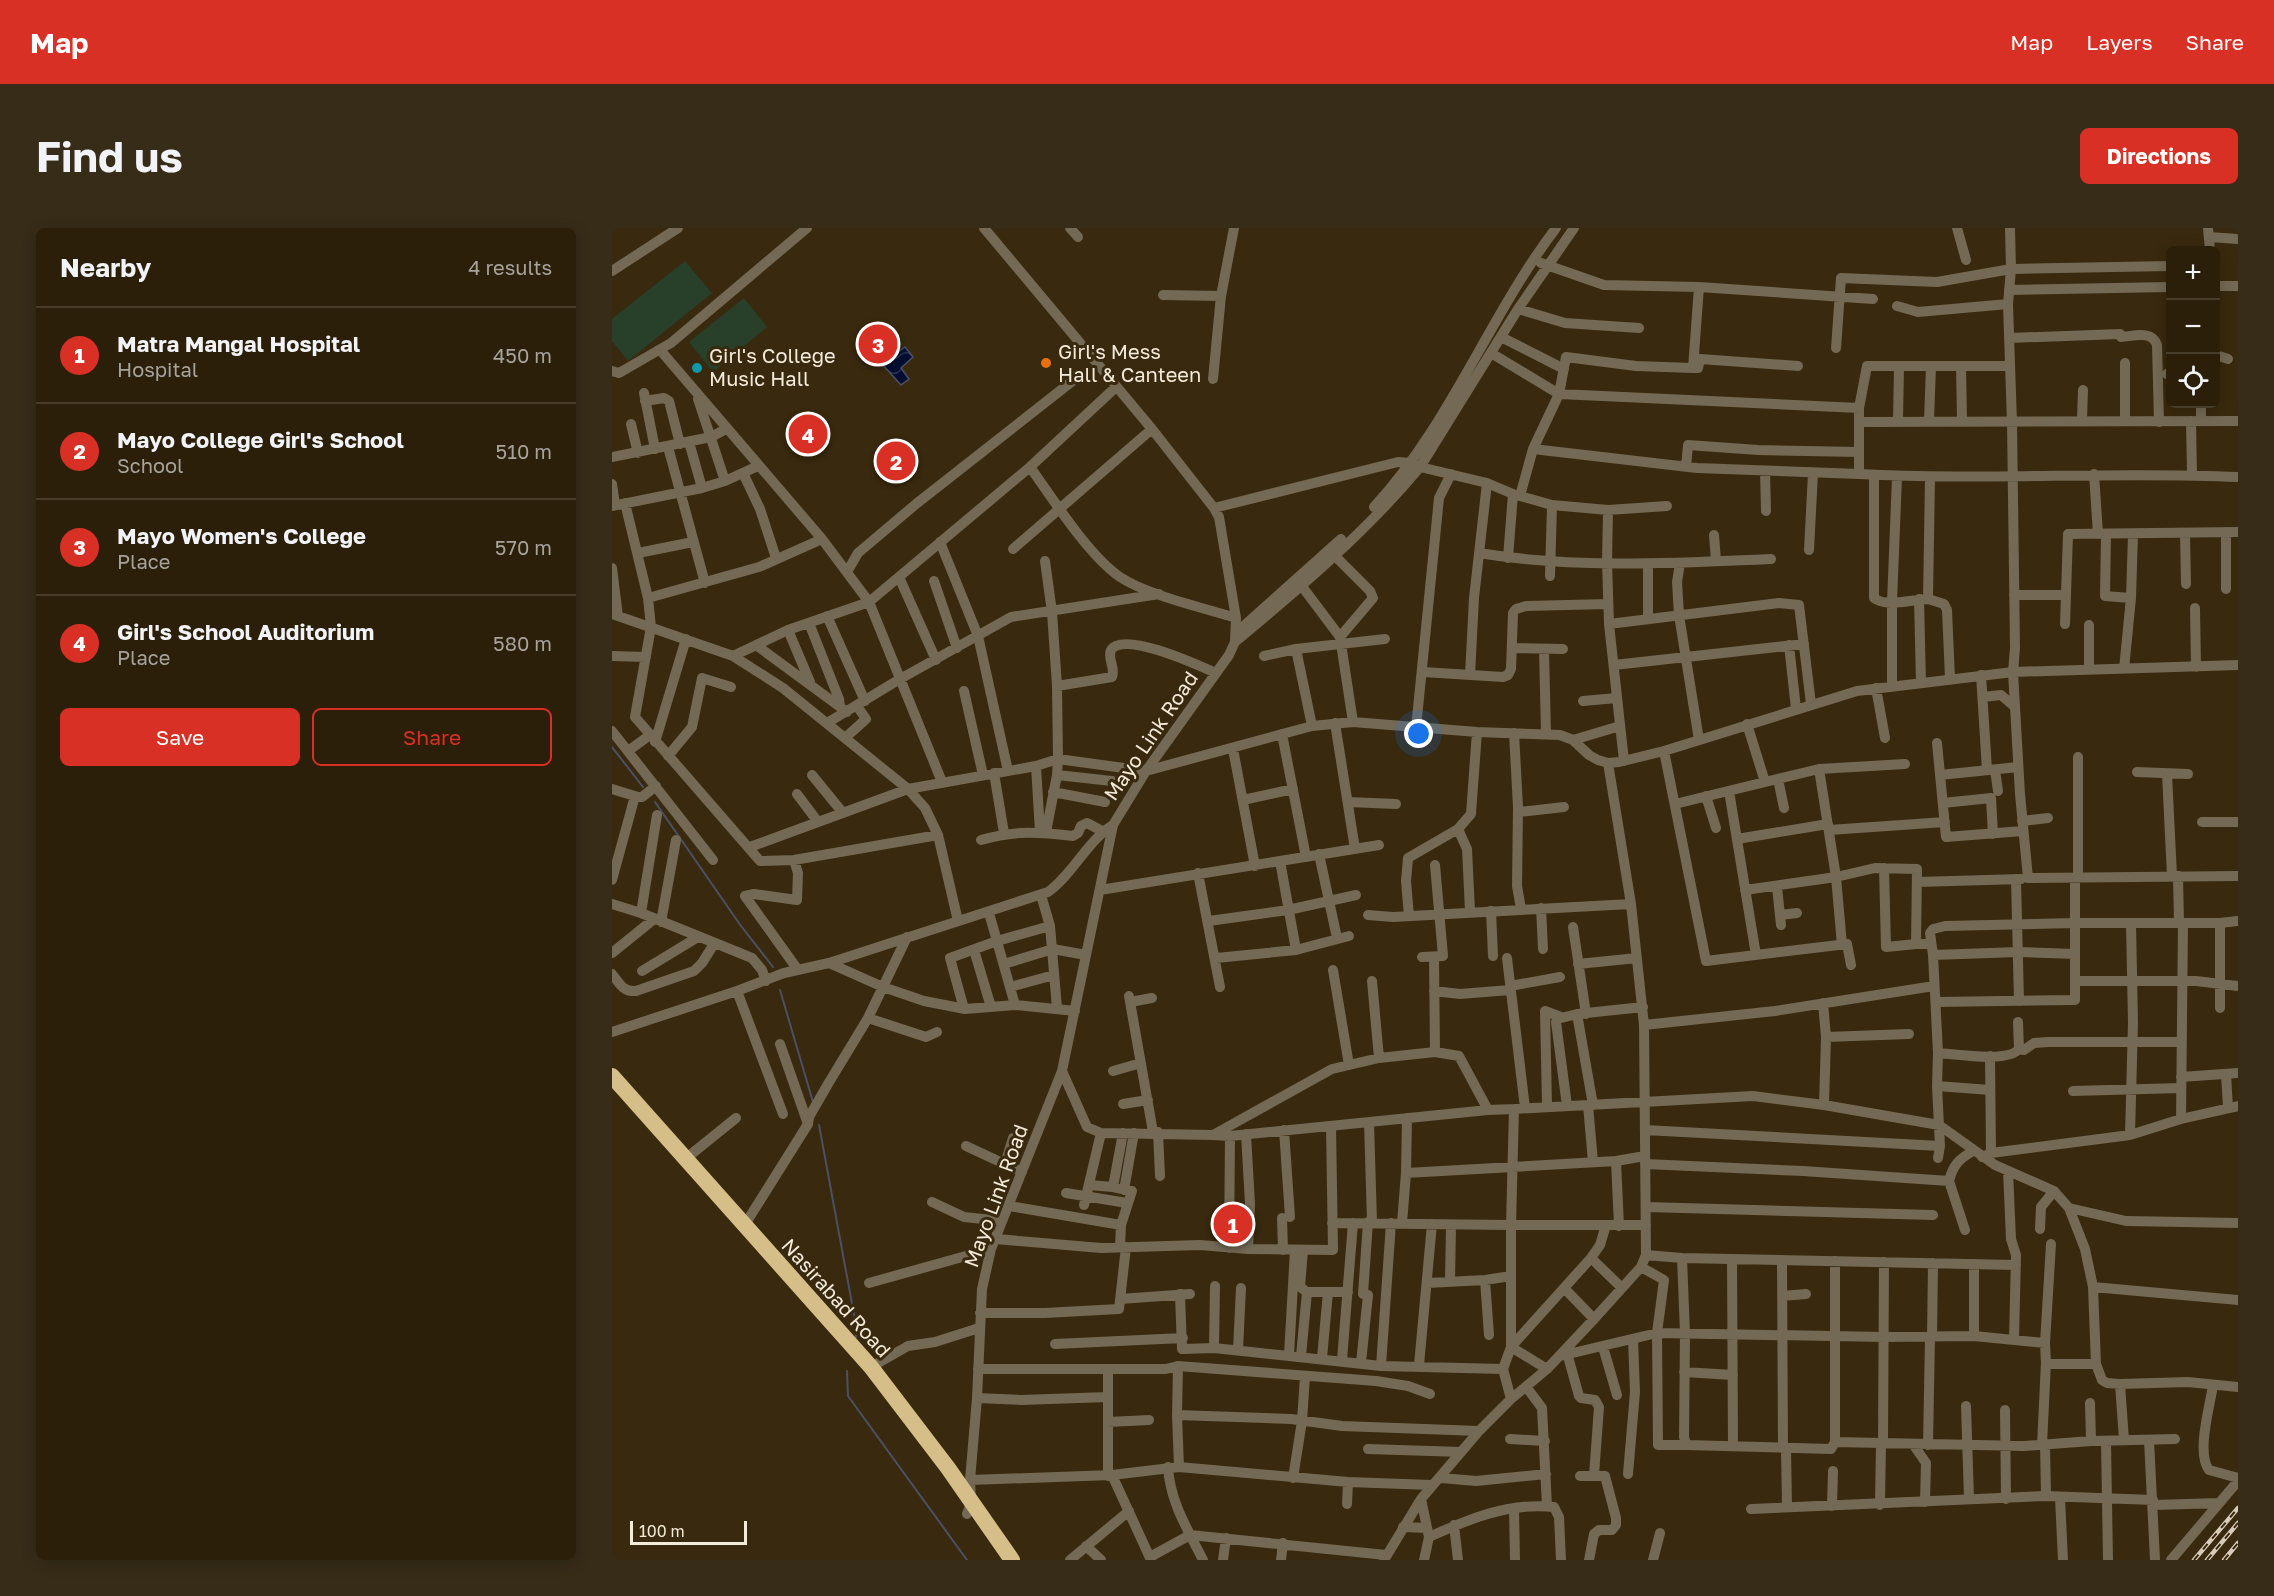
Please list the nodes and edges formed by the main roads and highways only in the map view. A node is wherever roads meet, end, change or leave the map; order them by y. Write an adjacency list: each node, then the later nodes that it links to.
1 (612, 1076): 3 (highway, Nasirabad Road)
2 (612, 1088): 3 (highway, Nasirabad Road)
3 (969, 1508): 4 (highway, Nasirabad Road); 5 (highway, Nasirabad Road)
4 (999, 1560)
5 (1012, 1560)

